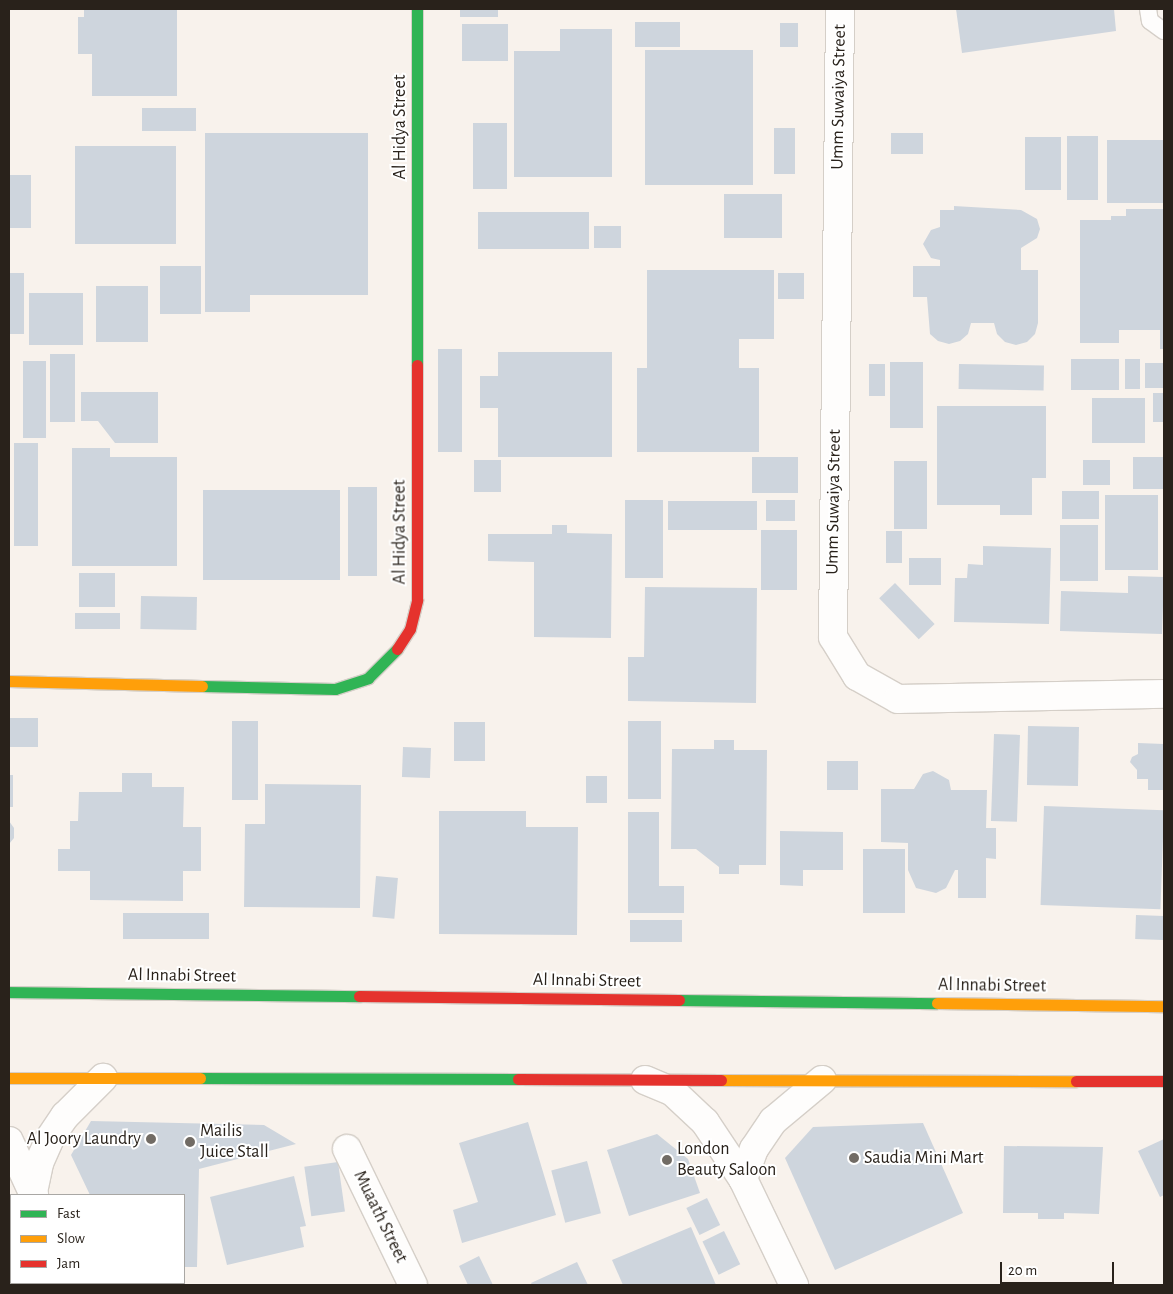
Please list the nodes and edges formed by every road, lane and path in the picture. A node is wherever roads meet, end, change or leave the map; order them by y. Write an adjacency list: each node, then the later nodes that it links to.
1 (417, 9): 5 (street, Al Hidya Street)
2 (840, 9): 6 (street, Umm Suwaiya Street)
3 (1148, 9): 4 (lane)
4 (1164, 31)
5 (9, 681)
6 (1164, 694)
7 (9, 992): 8 (street, Al Innabi Street)
8 (1164, 1006)
9 (9, 1078): 10 (street)
10 (103, 1078): 11 (street); 17 (street)
11 (645, 1080): 12 (street); 16 (street)
12 (822, 1080): 13 (street); 16 (street)
13 (1164, 1081)
14 (9, 1140): 17 (street)
15 (347, 1149): 18 (street, Muaath Street)
16 (743, 1179): 19 (street)
17 (34, 1194)
18 (413, 1285)
19 (794, 1285)

